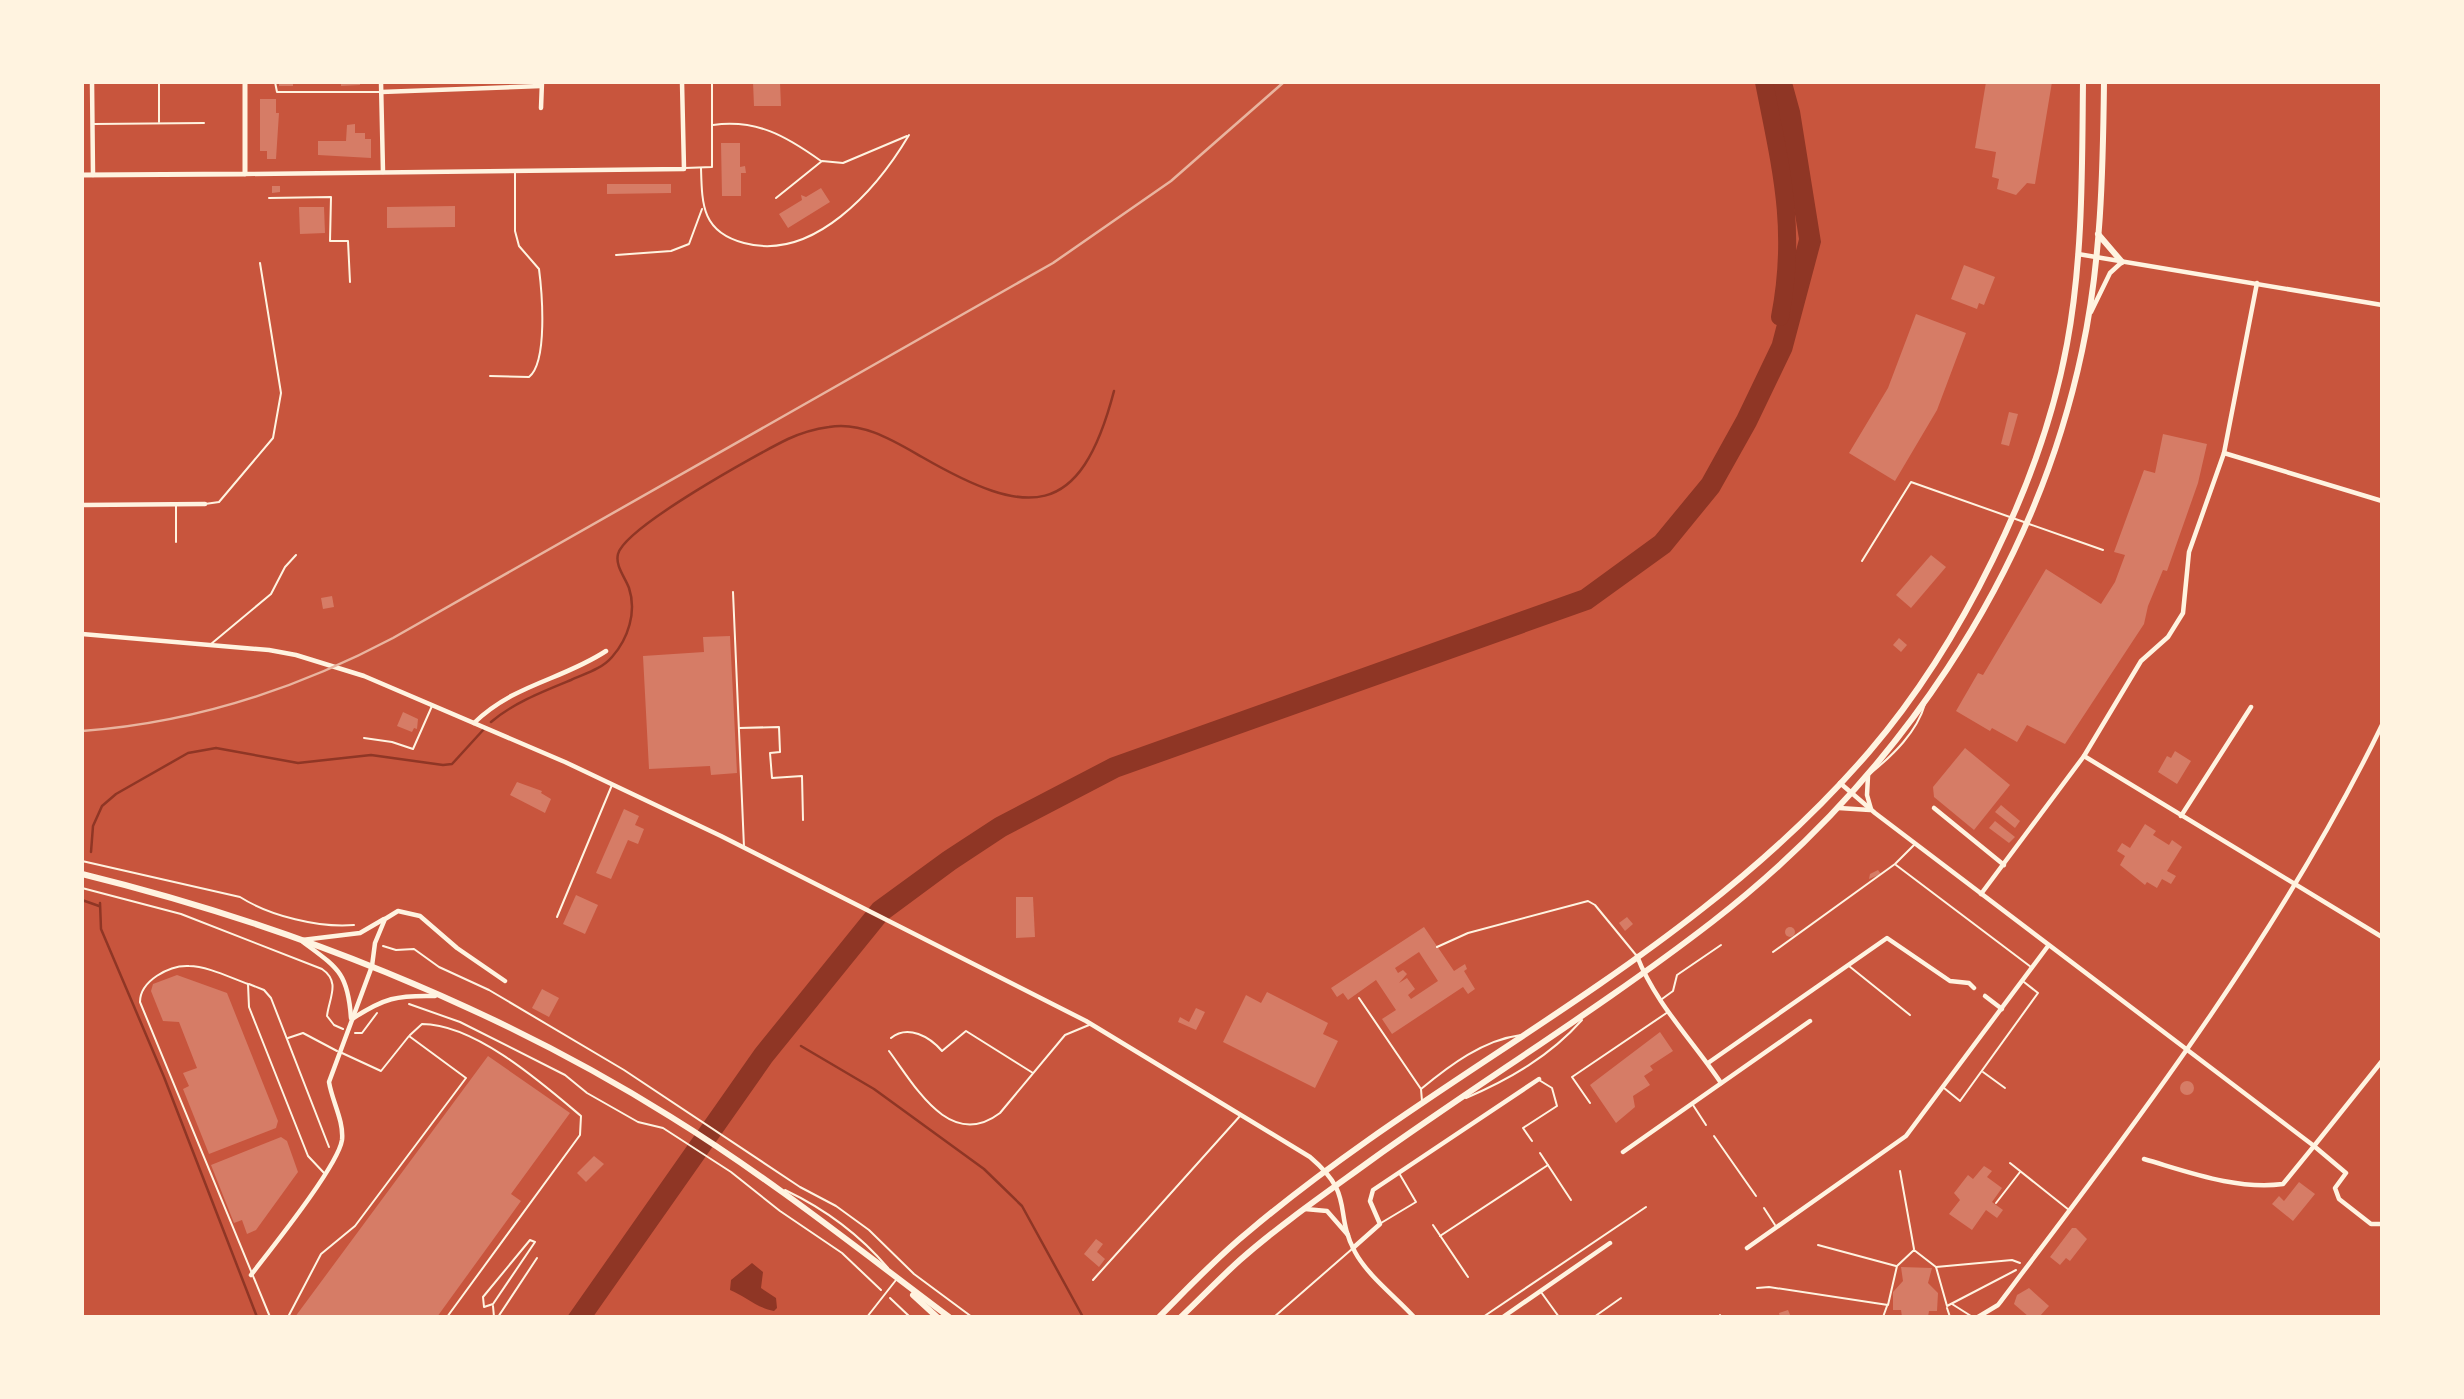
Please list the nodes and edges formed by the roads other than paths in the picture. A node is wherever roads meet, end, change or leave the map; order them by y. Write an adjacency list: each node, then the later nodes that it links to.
1 (92, 82): 15 (street)
2 (159, 82): 13 (lane)
3 (246, 82): 22 (street)
4 (275, 82): 11 (lane)
5 (381, 82): 11 (street)
6 (682, 82): 19 (street)
7 (712, 82): 16 (lane)
8 (2083, 82): 29 (main road)
9 (2104, 82): 28 (main road)
10 (541, 84): 11 (street); 12 (street)
11 (381, 92): 20 (street)
12 (541, 108)
13 (159, 123): 14 (lane); 15 (lane)
14 (204, 123)
15 (93, 124): 24 (street)
16 (713, 125): 17 (lane); 18 (lane)
17 (822, 161): 26 (lane); 27 (lane)
18 (701, 168): 19 (lane); 27 (lane)
19 (684, 169): 21 (street)
20 (383, 172): 21 (street); 22 (street)
21 (515, 172): 38 (lane)
22 (245, 174): 24 (street)
23 (82, 175): 24 (street)
24 (93, 175)
25 (269, 198): 34 (lane)
26 (776, 198)
27 (702, 208): 30 (lane)
28 (2098, 233): 31 (main road); 32 (main road)
29 (2078, 254): 31 (street); 44 (main road)
30 (616, 256)
31 (2096, 257): 32 (street); 37 (main road)
32 (2122, 262): 35 (street); 37 (street)
33 (260, 263): 43 (lane)
34 (350, 282)
35 (2257, 283): 36 (street); 39 (street)
36 (2382, 305)
37 (2088, 316): 45 (main road)
38 (490, 376)
39 (2224, 453): 40 (street); 60 (street)
40 (2382, 502)
41 (82, 505): 42 (street)
42 (176, 505): 43 (street); 46 (lane)
43 (205, 505)
44 (2012, 517): 45 (lane); 49 (lane); 62 (main road)
45 (2027, 523): 47 (lane); 61 (main road)
46 (176, 542)
47 (2103, 550)
48 (296, 555): 52 (lane)
49 (1862, 561)
50 (733, 592): 58 (lane)
51 (82, 634): 52 (street)
52 (209, 645): 54 (street)
53 (606, 651): 56 (street)
54 (432, 705): 56 (street); 59 (lane)
55 (2251, 707): 68 (street)
56 (474, 723): 63 (street)
57 (2382, 725): 75 (street)
58 (739, 728): 69 (lane); 71 (lane)
59 (363, 738)
60 (2084, 756): 68 (street); 73 (street)
61 (1868, 776): 64 (main road); 67 (street)
62 (1840, 783): 64 (street); 85 (main road)
63 (612, 784): 71 (street); 77 (lane)
64 (1852, 793): 65 (main road); 67 (street)
65 (1839, 808): 67 (street); 89 (main road)
66 (1934, 808): 73 (street)
67 (1871, 810): 70 (street)
68 (2182, 816): 75 (street)
69 (803, 820)
70 (1915, 844): 72 (lane); 76 (street)
71 (744, 848): 104 (street)
72 (1895, 864): 84 (lane); 88 (lane)
73 (2004, 864): 76 (street)
74 (82, 874): 80 (main road)
75 (2295, 886): 79 (street); 111 (street)
76 (1981, 894): 82 (street)
77 (557, 916)
78 (385, 919): 80 (street); 86 (street); 90 (street)
79 (2382, 937)
80 (300, 940): 86 (main road); 102 (street)
81 (1721, 945): 97 (lane)
82 (2048, 946): 88 (street); 111 (street)
83 (1437, 947): 85 (lane)
84 (1773, 952)
85 (1637, 956): 89 (street); 105 (main road)
86 (372, 966): 94 (main road); 102 (street)
87 (1848, 966): 93 (street); 101 (lane); 113 (street)
88 (2032, 968): 91 (street)
89 (1643, 971): 97 (street); 98 (main road)
90 (505, 981)
91 (2023, 981): 99 (street); 114 (lane)
92 (247, 984): 107 (lane); 139 (lane); 156 (lane)
93 (1974, 988)
94 (437, 996): 102 (street); 158 (main road)
95 (1985, 996): 99 (street)
96 (1359, 998): 120 (lane)
97 (1661, 1000): 100 (street)
98 (1596, 1004): 124 (main road); 124 (lane)
99 (2002, 1009): 118 (street)
100 (1669, 1012): 113 (street); 121 (lane)
101 (1910, 1015)
102 (351, 1020): 109 (street)
103 (1810, 1021): 117 (street)
104 (1093, 1025): 115 (lane); 125 (street)
105 (1522, 1035): 120 (lane); 122 (main road)
106 (409, 1036): 109 (lane); 163 (lane); 164 (lane)
107 (288, 1038): 109 (lane); 130 (lane)
108 (891, 1038): 115 (lane)
109 (338, 1051): 139 (street)
110 (889, 1051): 115 (lane)
111 (2186, 1051): 129 (street); 145 (street)
112 (2382, 1061): 129 (street)
113 (1707, 1063): 117 (street)
114 (1982, 1072): 118 (lane); 119 (lane)
115 (1033, 1073)
116 (1538, 1079): 128 (lane); 138 (street)
117 (1721, 1083): 123 (street)
118 (1943, 1087): 150 (street)
119 (2005, 1088)
120 (1421, 1089): 122 (lane)
121 (1590, 1103)
122 (1423, 1104): 137 (main road)
123 (1692, 1104): 126 (lane); 131 (street)
124 (1446, 1107): 140 (main road)
125 (1240, 1116): 137 (street); 159 (lane)
126 (1706, 1125)
127 (1714, 1136): 141 (lane)
128 (1532, 1141)
129 (2314, 1146): 133 (street); 148 (street)
130 (329, 1147)
131 (1623, 1152)
132 (1540, 1153): 135 (lane)
133 (2144, 1159)
134 (2010, 1163): 136 (lane)
135 (1548, 1165): 142 (lane); 151 (lane)
136 (2020, 1171): 143 (lane); 145 (lane)
137 (1327, 1172): 140 (street); 168 (main road)
138 (1399, 1172): 147 (street); 147 (lane)
139 (325, 1174): 156 (street)
140 (1336, 1184): 146 (main road); 152 (street)
141 (1756, 1196)
142 (1571, 1200)
143 (1996, 1203)
144 (1764, 1208): 150 (lane)
145 (2070, 1210): 175 (street)
146 (1301, 1211): 152 (street); 169 (main road)
147 (1380, 1224): 154 (street)
148 (2382, 1224)
149 (1433, 1225): 151 (lane)
150 (1776, 1226): 155 (street)
151 (1440, 1236): 157 (lane)
152 (1351, 1239): 154 (street)
153 (1610, 1243): 160 (street)
154 (1353, 1248): 170 (lane); 171 (street)
155 (1747, 1248)
156 (251, 1275): 162 (lane)
157 (1468, 1277)
158 (897, 1278): 165 (lane); 166 (main road); 167 (main road)
159 (1093, 1280)
160 (1540, 1291): 172 (street); 173 (lane)
161 (1621, 1298): 174 (lane)
162 (270, 1317)
163 (288, 1317)
164 (447, 1317)
165 (867, 1317)
166 (937, 1317)
167 (949, 1317)
168 (1159, 1317)
169 (1181, 1317)
170 (1274, 1317)
171 (1414, 1317)
172 (1503, 1317)
173 (1559, 1317)
174 (1594, 1317)
175 (1975, 1317)

